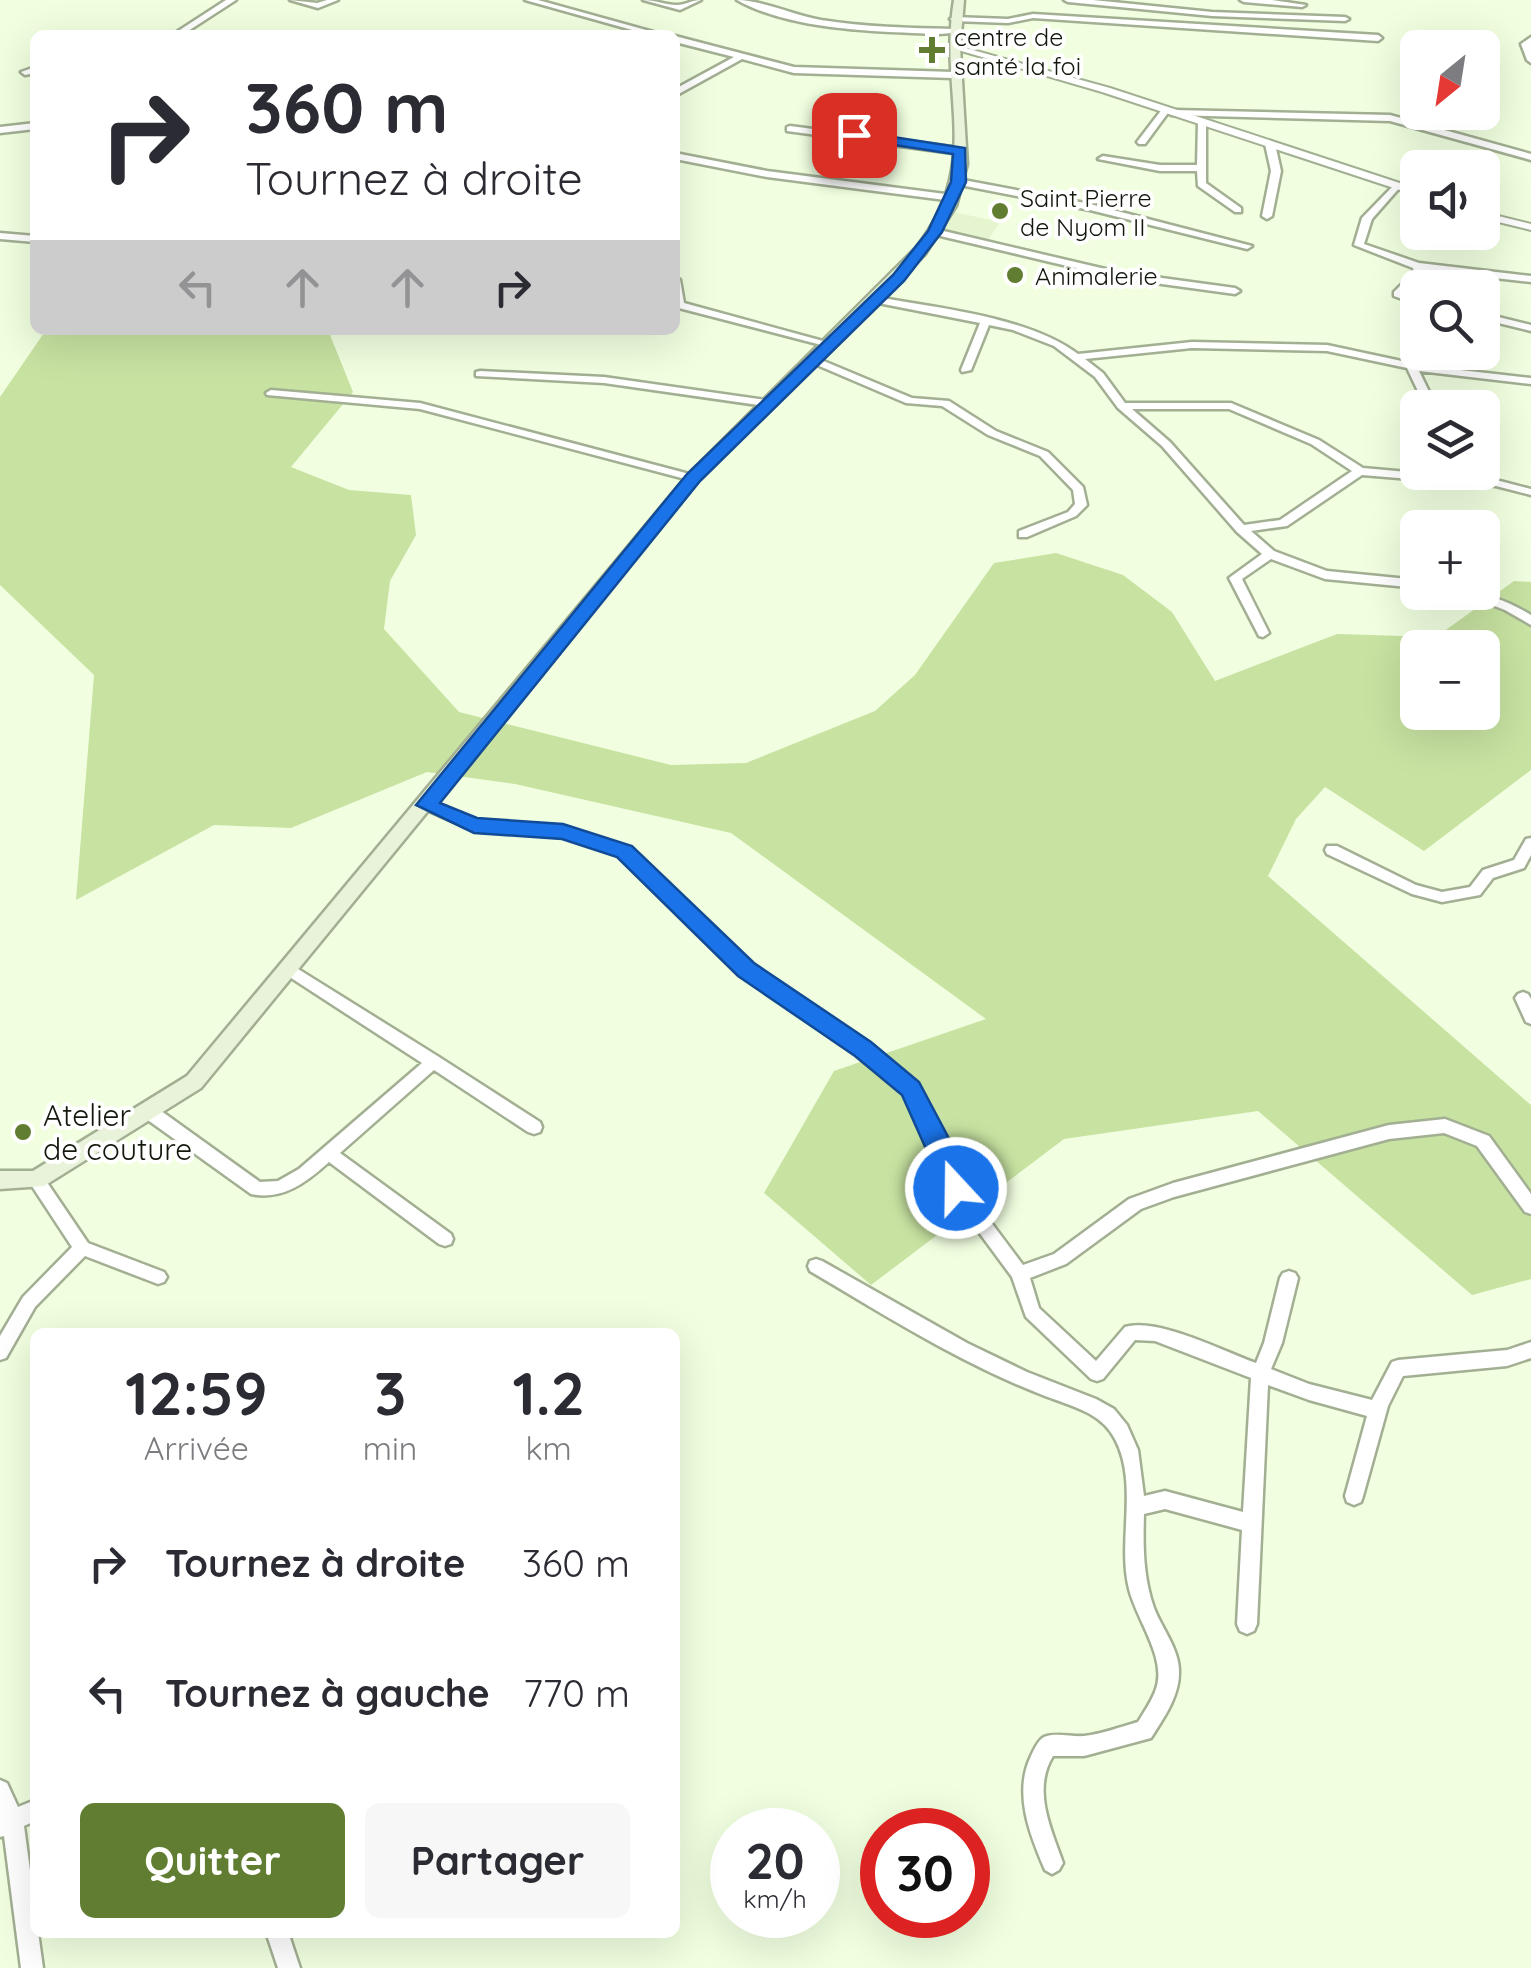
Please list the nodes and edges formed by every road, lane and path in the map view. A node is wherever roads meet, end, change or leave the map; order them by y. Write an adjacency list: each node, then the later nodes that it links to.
1 (232, 0): 13 (street)
2 (294, 0): 3 (street)
3 (334, 0)
4 (529, 0): 14 (street)
5 (646, 0): 6 (street)
6 (697, 0)
7 (742, 0): 15 (street)
8 (959, 0): 15 (main road)
9 (1068, 0): 12 (street)
10 (1244, 0): 11 (street)
11 (1302, 5)
12 (1345, 19)
13 (184, 30)
14 (641, 30)
15 (954, 32): 16 (street); 21 (main road); 23 (street)
16 (1378, 38)
17 (1531, 40): 20 (street)
18 (680, 41): 19 (street)
19 (738, 58): 21 (street); 22 (street)
20 (1531, 60)
21 (953, 75): 30 (main road)
22 (680, 90)
23 (1170, 111): 24 (street); 28 (street); 32 (street)
24 (1202, 122): 29 (street); 34 (street)
25 (30, 127): 27 (street)
26 (790, 129): 30 (street)
27 (0, 130)
28 (1142, 142)
29 (1270, 144): 35 (street); 39 (street)
30 (960, 151): 37 (main road)
31 (680, 157): 37 (street)
32 (1531, 157)
33 (1103, 159): 34 (street)
34 (1200, 168): 38 (street)
35 (1396, 186): 36 (street); 46 (street)
36 (1400, 187)
37 (956, 190): 42 (main road); 45 (street)
38 (1238, 210)
39 (1268, 216)
40 (1500, 219): 41 (street)
41 (1531, 227)
42 (935, 232): 49 (street); 50 (main road)
43 (0, 236): 44 (street)
44 (30, 239)
45 (1246, 246)
46 (1417, 266): 47 (street); 48 (street)
47 (1416, 270)
48 (1531, 279)
49 (1235, 291)
50 (872, 299): 52 (street); 55 (main road)
51 (680, 305): 55 (street)
52 (986, 320): 56 (street); 59 (street)
53 (1500, 320): 54 (street)
54 (1531, 328)
55 (829, 344): 57 (main road)
56 (1078, 358): 58 (street); 65 (street)
57 (814, 360): 64 (main road); 72 (street)
58 (1400, 364)
59 (966, 370)
60 (1438, 370): 62 (street)
61 (480, 374): 64 (street)
62 (1531, 381)
63 (272, 393): 68 (street)
64 (765, 403): 68 (main road)
65 (1122, 406): 66 (street); 71 (street)
66 (1360, 471): 67 (street); 71 (street)
67 (1400, 473)
68 (694, 478): 78 (main road)
69 (1500, 485): 70 (street)
70 (1531, 492)
71 (1241, 529): 73 (street)
72 (1023, 534)
73 (1270, 554): 74 (street); 77 (street)
74 (1400, 582)
75 (1500, 604): 76 (street)
76 (1531, 621)
77 (1263, 633)
78 (427, 805): 81 (main road); 94 (street)
79 (1332, 850): 80 (street)
80 (1529, 852)
81 (290, 970): 84 (street); 85 (main road)
82 (1523, 998): 83 (street)
83 (1531, 1018)
84 (434, 1061): 86 (street); 87 (street)
85 (151, 1113): 87 (street); 89 (main road)
86 (534, 1127)
87 (328, 1153): 91 (street)
88 (0, 1180): 89 (main road)
89 (36, 1180): 92 (street)
90 (1531, 1207): 94 (street)
91 (445, 1238)
92 (82, 1248): 95 (street); 98 (street)
93 (816, 1266): 102 (street)
94 (1020, 1274): 99 (street)
95 (158, 1278)
96 (1288, 1278): 99 (street)
97 (1531, 1350): 100 (street)
98 (0, 1352)
99 (1260, 1374): 100 (street); 103 (street)
100 (1378, 1410): 101 (street)
101 (1354, 1496)
102 (1139, 1506): 103 (street); 108 (street)
103 (1250, 1523): 104 (street)
104 (1247, 1624)
105 (0, 1790): 107 (street)
106 (30, 1812): 107 (street)
107 (6, 1824): 110 (street)
108 (1052, 1863)
109 (279, 1938): 111 (street)
110 (32, 1968)
111 (289, 1968)

